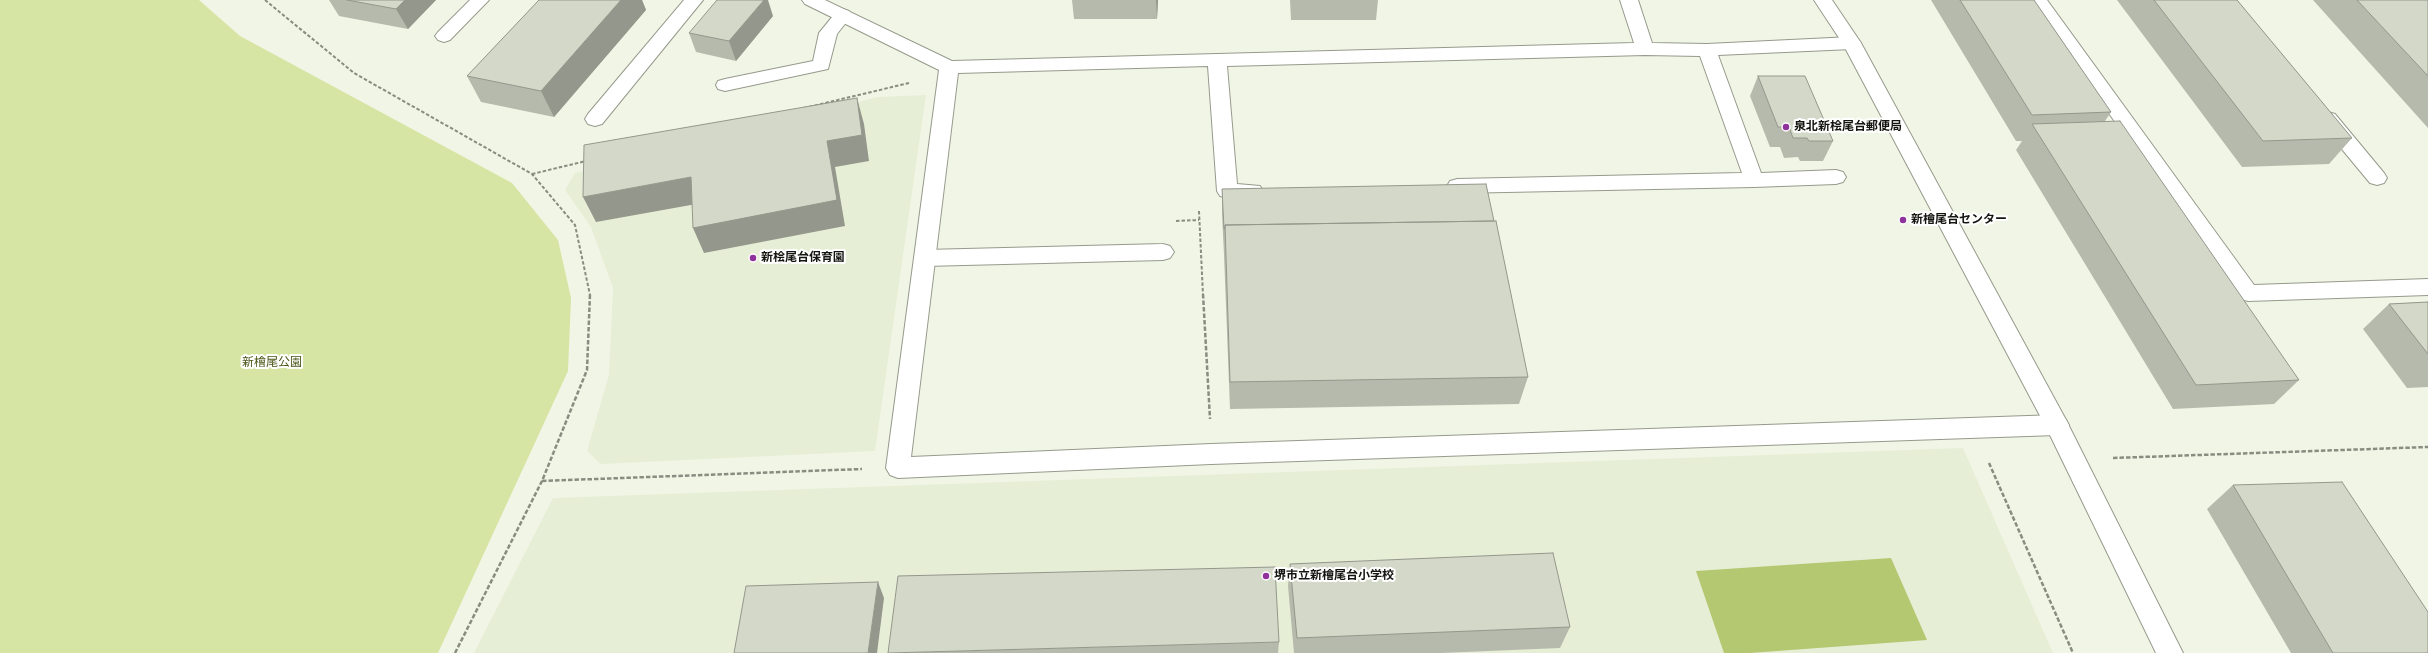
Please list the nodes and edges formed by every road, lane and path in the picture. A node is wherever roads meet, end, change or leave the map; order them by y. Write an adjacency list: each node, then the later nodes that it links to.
1 (265, 0): 21 (path)
2 (480, 0): 9 (street)
3 (694, 0): 19 (street)
4 (812, 0): 8 (street)
5 (1629, 0): 11 (street)
6 (1823, 0): 10 (street)
7 (2038, 0): 32 (street)
8 (843, 15): 14 (street); 16 (street)
9 (444, 36)
10 (1852, 43): 12 (street); 33 (street)
11 (1645, 49): 12 (street); 13 (street)
12 (1707, 50): 24 (street)
13 (1217, 60): 14 (street); 26 (street)
14 (949, 67): 31 (street)
15 (915, 82): 18 (path)
16 (725, 85)
17 (2317, 105): 23 (street)
18 (799, 109)
19 (595, 119)
20 (593, 159): 21 (path)
21 (532, 174): 39 (path)
22 (1836, 177): 24 (street)
23 (2377, 178)
24 (1754, 180): 25 (street)
25 (1440, 186)
26 (1275, 190)
27 (1199, 208): 28 (path)
28 (1199, 220): 29 (path); 35 (path)
29 (1171, 221)
30 (1163, 252): 31 (street)
31 (925, 258): 38 (street)
32 (2428, 287)
33 (2056, 425): 35 (street); 42 (street)
34 (2428, 447): 36 (path)
35 (1211, 454): 38 (street)
36 (2110, 458)
37 (1988, 462): 41 (path)
38 (898, 468): 39 (path)
39 (542, 481): 40 (path)
40 (455, 653)
41 (2073, 653)
42 (2170, 653)

